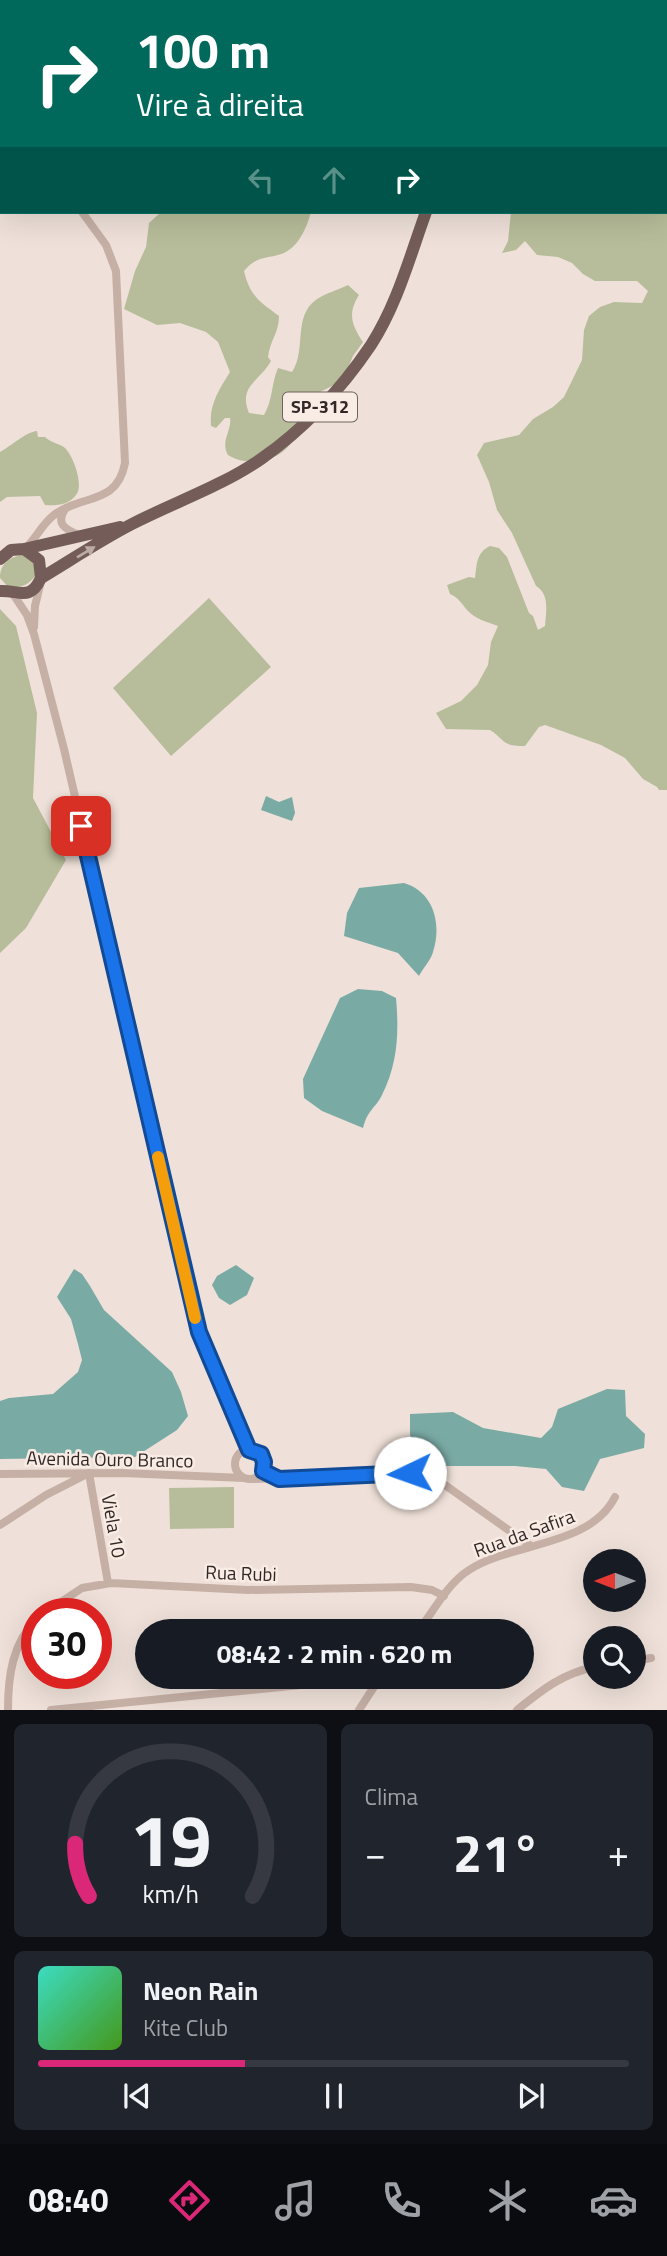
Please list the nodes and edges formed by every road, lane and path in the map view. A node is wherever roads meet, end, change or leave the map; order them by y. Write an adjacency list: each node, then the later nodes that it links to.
1 (83, 214): 3 (street)
2 (425, 214): 4 (main road, SP-312)
3 (66, 508): 5 (street); 6 (street)
4 (130, 525): 5 (main road, SP-312); 8 (main road, SP-312, one-way to 4)
5 (81, 535): 6 (main road, SP-312)
6 (24, 549): 7 (main road, SP-312); 8 (main road)
7 (0, 559)
8 (41, 578): 9 (main road, SP-312); 10 (street)
9 (5, 590): 10 (street)
10 (34, 634): 11 (street)
11 (249, 1450): 12 (street); 13 (street)
12 (236, 1460): 16 (street, Avenida Ouro Branco); 17 (street)
13 (263, 1471): 17 (street); 18 (street, Avenida Ouro Branco)
14 (0, 1474): 15 (street, Avenida Ouro Branco)
15 (89, 1474): 16 (street, Avenida Ouro Branco); 20 (street); 22 (street, Viela 10)
16 (219, 1477): 17 (street, Avenida Ouro Branco)
17 (249, 1478): 18 (street, Avenida Ouro Branco)
18 (279, 1479): 21 (street, Avenida Ouro Branco)
19 (615, 1497): 21 (street, Rua da Safira)
20 (0, 1525)
21 (531, 1546): 23 (street, Rua da Safira)
22 (108, 1583): 23 (street, Rua Rubi); 24 (street, Rua Rubi)
23 (443, 1596): 25 (street, Rua da Safira)
24 (67, 1598)
25 (427, 1619)
26 (21, 1639): 32 (street)
27 (651, 1658): 28 (street)
28 (646, 1659)
29 (583, 1671): 35 (street)
30 (261, 1689): 33 (street)
31 (373, 1689): 34 (street)
32 (8, 1710)
33 (51, 1710)
34 (359, 1710)
35 (517, 1710)

